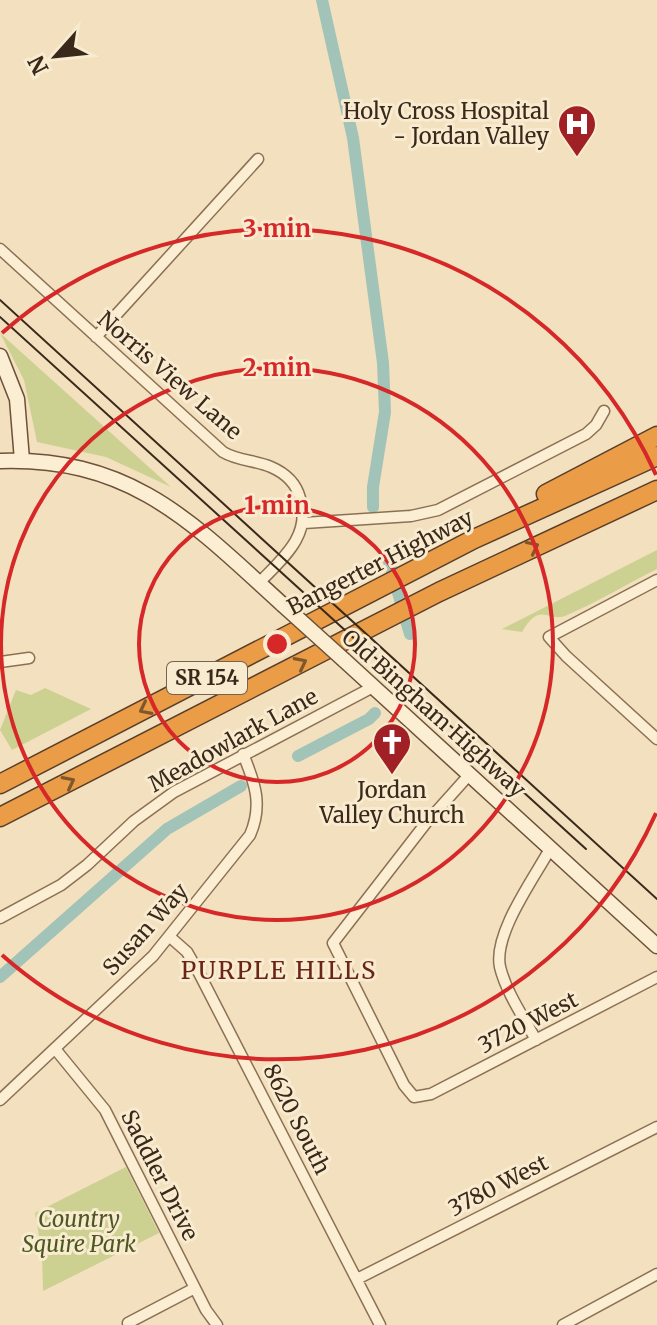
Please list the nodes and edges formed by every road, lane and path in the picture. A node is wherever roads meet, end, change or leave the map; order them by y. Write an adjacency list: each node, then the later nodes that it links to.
1 (258, 159): 3 (street)
2 (0, 249): 3 (street, Norris View Lane)
3 (96, 337): 13 (street, Norris View Lane)
4 (0, 356): 8 (street)
5 (604, 411): 13 (street)
6 (657, 436): 14 (highway)
7 (657, 456): 14 (highway, Bangerter Highway / SR 154)
8 (22, 460): 9 (street, Old Bingham Highway); 16 (street, Old Bingham Highway)
9 (0, 461)
10 (657, 490): 12 (highway, SR 154)
11 (657, 498): 12 (highway)
12 (599, 516): 24 (highway, SR 154, one-way to 12)
13 (304, 523): 16 (street)
14 (502, 527): 23 (highway, Bangerter Highway / SR 154, one-way to 23)
15 (657, 580): 20 (street)
16 (259, 583): 19 (street, Old Bingham Highway, bridge)
17 (29, 658): 18 (street)
18 (0, 662)
19 (373, 687): 21 (street, Meadowlark Lane); 22 (street, Old Bingham Highway)
20 (655, 733)
21 (243, 754): 26 (street, Meadowlark Lane); 27 (street, Susan Way)
22 (469, 775): 25 (street, Old Bingham Highway); 30 (street, 3720 West)
23 (0, 784)
24 (0, 817)
25 (550, 849): 28 (street, Old Bingham Highway); 30 (street)
26 (0, 918)
27 (170, 937): 31 (street, Susan Way); 35 (street, 8620 South)
28 (657, 946)
29 (657, 977): 30 (street, 3720 West)
30 (536, 1040)
31 (56, 1050): 32 (street, Susan Way); 36 (street, Saddler Drive)
32 (0, 1100)
33 (657, 1127): 35 (street, 3780 West)
34 (657, 1274): 40 (street)
35 (357, 1279): 39 (street, 8620 South)
36 (195, 1288): 37 (street); 38 (street, Saddler Drive)
37 (128, 1323)
38 (217, 1325)
39 (380, 1325)
40 (563, 1325)

